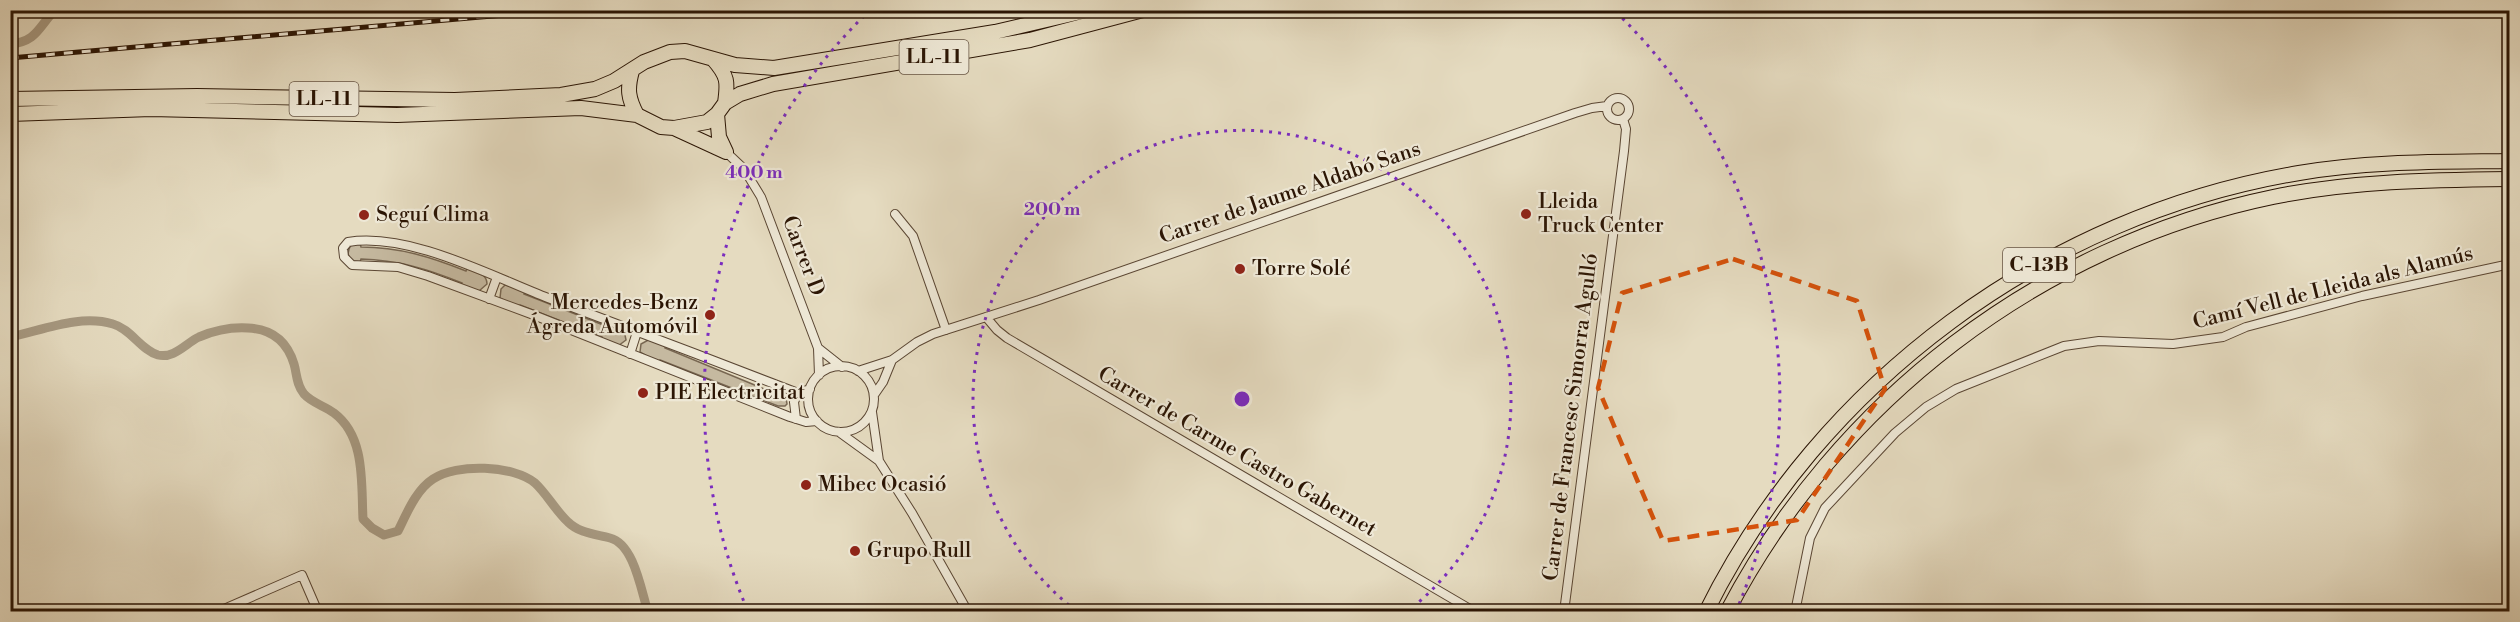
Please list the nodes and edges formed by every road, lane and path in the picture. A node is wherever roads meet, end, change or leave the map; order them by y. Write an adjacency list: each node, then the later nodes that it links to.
1 (1089, 10): 3 (highway, LL-11)
2 (1143, 10): 7 (highway, LL-11)
3 (712, 58): 4 (highway, LL-11); 7 (highway)
4 (632, 71): 5 (highway, LL-11); 9 (highway)
5 (10, 99)
6 (1607, 106): 10 (street); 10 (street); 19 (street, Carrer de Jaume Aldabó Sans)
7 (721, 109): 11 (highway, LL-11); 12 (highway)
8 (10, 114): 9 (highway, LL-11)
9 (636, 115): 11 (highway, LL-11)
10 (1623, 119): 40 (street, Carrer de Francesc Simorra Agulló)
11 (674, 128): 12 (highway)
12 (726, 152): 22 (street, Carrer D)
13 (2510, 161): 41 (highway, C-13B)
14 (2510, 179): 42 (highway, C-13B)
15 (895, 214): 20 (street)
16 (2510, 264): 43 (street, Camí Vell de Lleida als Alamús)
17 (497, 277): 18 (street); 18 (street); 21 (street)
18 (489, 299): 23 (street)
19 (986, 317): 20 (street, Carrer de Jaume Aldabó Sans); 39 (street, Carrer de Carme Castro Gabernet)
20 (946, 330): 24 (street, Carrer de Jaume Aldabó Sans)
21 (637, 332): 23 (street); 29 (street)
22 (818, 348): 25 (street); 27 (street, Carrer D)
23 (630, 354): 32 (street)
24 (892, 360): 26 (street); 30 (street)
25 (842, 367): 26 (street); 27 (street)
26 (858, 371): 30 (street)
27 (819, 375): 28 (street)
28 (810, 389): 29 (street); 33 (street)
29 (798, 393): 32 (street)
30 (874, 395): 31 (street)
31 (872, 412): 34 (street); 35 (street)
32 (796, 419): 33 (street)
33 (817, 421): 34 (street)
34 (839, 432): 35 (street)
35 (879, 461): 38 (street)
36 (217, 612): 37 (street)
37 (318, 612)
38 (968, 612)
39 (1475, 612)
40 (1564, 612)
41 (1706, 612)
42 (1727, 612)
43 (1796, 612)

